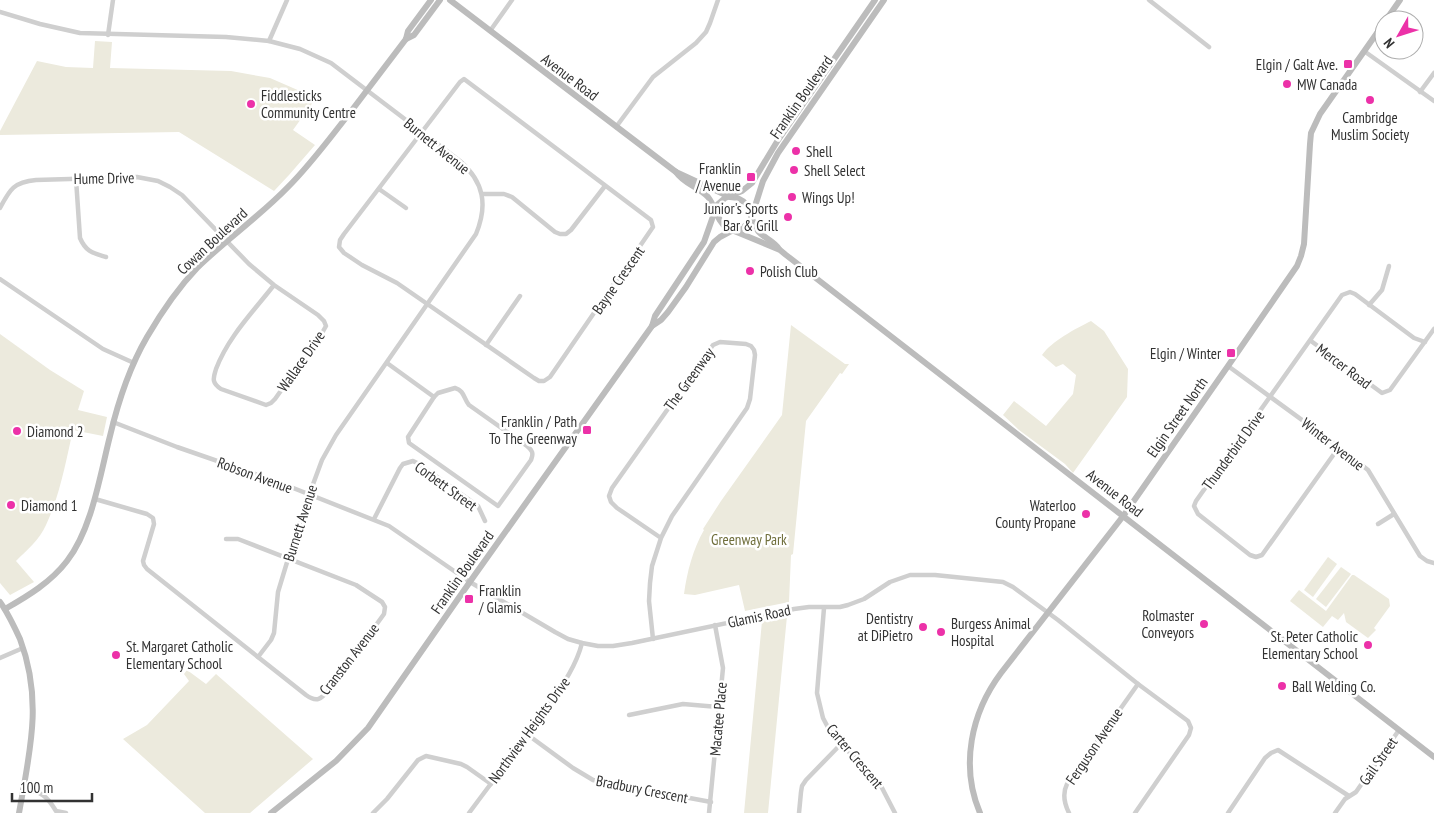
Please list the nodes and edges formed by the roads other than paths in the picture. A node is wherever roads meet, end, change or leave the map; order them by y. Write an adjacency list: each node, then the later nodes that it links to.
1 (113, 0): 13 (street)
2 (287, 0): 16 (street)
3 (431, 0): 15 (street, Cowan Boulevard)
4 (440, 0): 15 (street, Cowan Boulevard)
5 (450, 0): 12 (street, Avenue Road)
6 (512, 0): 12 (street)
7 (718, 0): 23 (street)
8 (875, 0): 30 (street, Franklin Boulevard)
9 (884, 0): 34 (street, Franklin Boulevard)
10 (1149, 0): 17 (street)
11 (0, 12): 13 (street, Burnett Avenue)
12 (490, 31): 23 (street, Avenue Road)
13 (108, 35): 16 (street, Burnett Avenue)
14 (1374, 37): 18 (street, Elgin Street North)
15 (406, 39): 20 (street, Cowan Boulevard)
16 (269, 41): 20 (street, Burnett Avenue)
17 (1210, 47)
18 (1364, 51): 21 (street); 52 (street, Elgin Street North)
19 (1434, 73): 21 (street)
20 (367, 90): 24 (street, Burnett Avenue); 36 (street, Cowan Boulevard)
21 (1420, 92): 22 (street)
22 (1434, 101)
23 (616, 127): 25 (street, Avenue Road)
24 (422, 132): 27 (street, Bayne Crescent); 28 (street, Bayne Crescent); 29 (street, Burnett Avenue)
25 (676, 172): 30 (street, Avenue Road); 33 (street, Avenue Road)
26 (76, 179): 31 (street, Hume Drive); 36 (street, Hume Drive); 38 (street)
27 (605, 186): 29 (street); 49 (street, Bayne Crescent)
28 (379, 189): 32 (street); 43 (street, Bayne Crescent)
29 (482, 194): 43 (street, Burnett Avenue)
30 (730, 197): 33 (street); 34 (street)
31 (0, 208)
32 (406, 208)
33 (715, 210): 35 (street); 45 (street, Franklin Boulevard)
34 (752, 215): 35 (street); 37 (street, Avenue Road)
35 (733, 230): 37 (street, Avenue Road); 45 (street, Franklin Boulevard)
36 (227, 240): 41 (street, Wallace Drive); 50 (street, Cowan Boulevard)
37 (780, 250): 60 (street, Avenue Road)
38 (106, 257)
39 (1389, 266): 44 (street)
40 (0, 279): 50 (street)
41 (274, 285): 41 (street, Wallace Drive)
42 (520, 296): 49 (street)
43 (428, 304): 49 (street, Bayne Crescent); 51 (street, Burnett Avenue)
44 (1369, 305): 47 (street, Thunderbird Drive); 48 (street, Thunderbird Drive)
45 (652, 326): 68 (street, Franklin Boulevard)
46 (1434, 329): 48 (street, Mercer Road)
47 (1311, 341): 48 (street, Mercer Road); 54 (street, Thunderbird Drive)
48 (1424, 342)
49 (486, 344)
50 (134, 363): 55 (street, Cowan Boulevard)
51 (386, 363): 53 (street); 57 (street, Burnett Avenue)
52 (1228, 366): 54 (street, Winter Avenue); 60 (street, Elgin Street North)
53 (434, 397): 53 (street)
54 (1271, 397): 56 (street, Winter Avenue); 56 (street, Thunderbird Drive)
55 (113, 422): 57 (street, Robson Avenue); 58 (street, Cowan Boulevard)
56 (1339, 447): 59 (street, Winter Avenue)
57 (310, 495): 61 (street, Robson Avenue); 66 (street, Burnett Avenue)
58 (95, 499): 71 (street, Cowan Boulevard); 77 (street, Cranston Avenue)
59 (1394, 514): 63 (street); 67 (street, Winter Avenue)
60 (1124, 515): 72 (street, Elgin Street North); 82 (street, Avenue Road)
61 (374, 519): 62 (street, Corbett Street); 68 (street, Robson Avenue)
62 (485, 521)
63 (1378, 524)
64 (661, 538): 64 (street, The Greenway); 74 (street, The Greenway)
65 (226, 539): 66 (street)
66 (288, 559): 77 (street, Burnett Avenue); 77 (street, Cranston Avenue)
67 (1434, 563)
68 (470, 582): 75 (street, Glamis Road); 93 (street, Franklin Boulevard)
69 (0, 602): 71 (street)
70 (824, 608): 72 (street, Glamis Road); 73 (street, Glamis Road); 84 (street, Carter Crescent)
71 (5, 609): 76 (street)
72 (1048, 613): 79 (street); 99 (street, Elgin Street North)
73 (715, 625): 74 (street, Glamis Road); 80 (street, Macatee Place)
74 (653, 639): 75 (street, Glamis Road)
75 (582, 644): 83 (street, Northview Heights Drive)
76 (23, 648): 78 (street); 87 (street)
77 (258, 657)
78 (0, 658)
79 (1138, 684): 100 (street, Ferguson Avenue); 101 (street)
80 (718, 707): 81 (street); 89 (street, Macatee Place)
81 (629, 715)
82 (1399, 730): 85 (street, Avenue Road); 88 (street, Gail Street)
83 (528, 735): 86 (street, Northview Heights Drive); 89 (street, Bradbury Crescent)
84 (841, 744): 97 (street); 98 (street, Carter Crescent)
85 (1434, 757)
86 (491, 784): 94 (street); 95 (street, Northview Heights Drive)
87 (23, 789): 90 (street); 91 (street)
88 (1349, 796): 102 (street); 103 (street, Gail Street)
89 (710, 802): 96 (street, Macatee Place)
90 (55, 812): 92 (street)
91 (19, 813)
92 (66, 813)
93 (271, 813)
94 (373, 813)
95 (469, 813)
96 (709, 813)
97 (799, 813)
98 (895, 813)
99 (980, 813)
100 (1069, 813)
101 (1134, 813)
102 (1228, 813)
103 (1335, 813)

